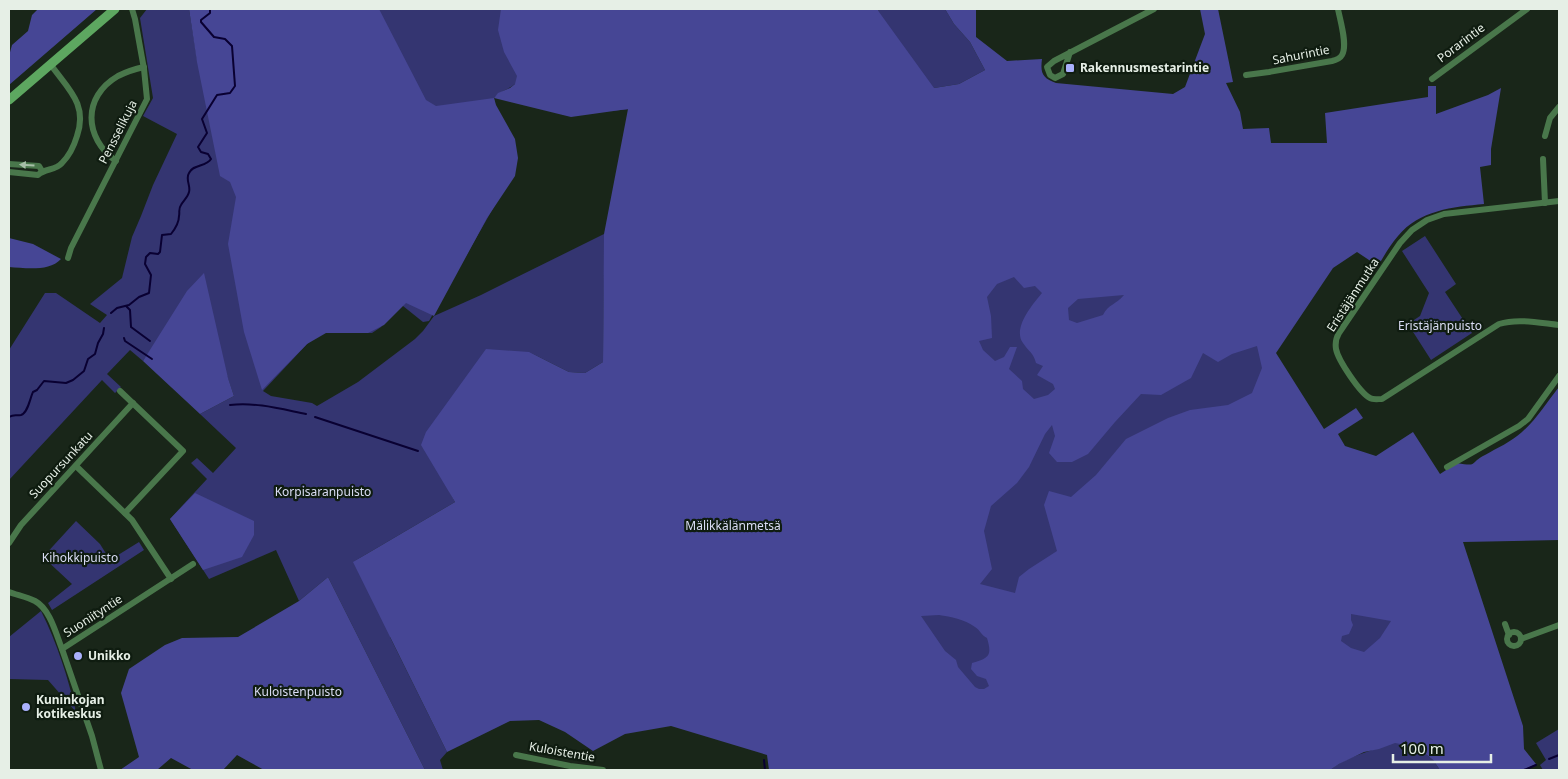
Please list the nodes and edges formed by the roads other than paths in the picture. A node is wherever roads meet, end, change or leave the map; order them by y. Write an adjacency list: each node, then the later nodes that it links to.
1 (115, 9): 7 (main road)
2 (132, 9): 8 (street, Pensselikuja)
3 (1154, 9): 6 (street)
4 (1338, 9): 9 (street, Sahurintie)
5 (1527, 9): 10 (street, Porarintie)
6 (1070, 52)
7 (51, 65): 11 (main road); 13 (street)
8 (144, 67): 14 (street); 17 (street, Pensselikuja)
9 (1246, 75)
10 (1432, 79)
11 (9, 100)
12 (1559, 106): 15 (street)
13 (81, 118): 14 (street); 19 (street)
14 (91, 118): 17 (street)
15 (1545, 136)
16 (1543, 159): 22 (street)
17 (116, 161): 23 (street, Pensselikuja)
18 (9, 164): 19 (street, one-way to 18)
19 (42, 171): 20 (street)
20 (9, 172)
21 (1559, 201): 22 (street, Eristäjänmutka)
22 (1545, 203): 24 (street, Eristäjänmutka)
23 (68, 258)
24 (1559, 325)
25 (1559, 376): 29 (street)
26 (120, 391): 27 (street)
27 (133, 404): 28 (street, Suopursunkatu); 30 (street)
28 (76, 466): 30 (street); 31 (street, Suopursunkatu)
29 (1447, 467)
30 (125, 513): 33 (street)
31 (9, 543)
32 (193, 564): 33 (street, Suoniityntie)
33 (171, 579): 39 (street, Suoniityntie)
34 (9, 592): 39 (street)
35 (1505, 624): 37 (street)
36 (1559, 625): 38 (street)
37 (1509, 635): 38 (street); 38 (street)
38 (1521, 639)
39 (62, 649): 41 (street, Suoniityntie)
40 (516, 755): 42 (street, Kuloistentie)
41 (101, 770)
42 (603, 770)

